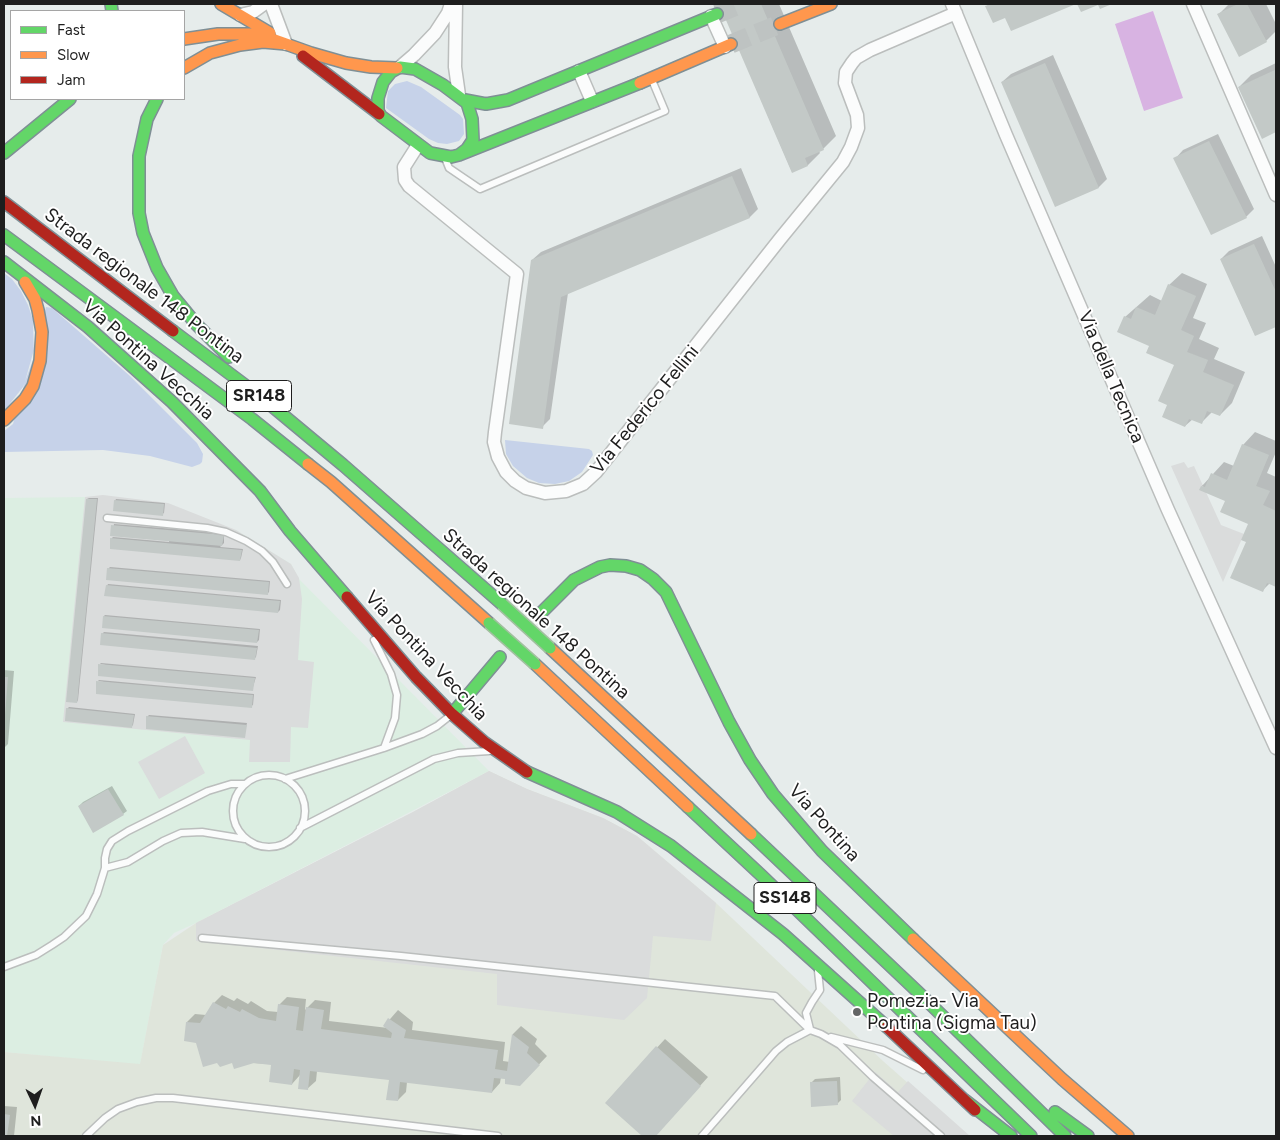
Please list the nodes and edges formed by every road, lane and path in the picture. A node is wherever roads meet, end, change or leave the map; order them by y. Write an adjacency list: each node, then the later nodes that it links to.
1 (222, 4): 9 (main road)
2 (264, 4): 9 (street)
3 (271, 4): 13 (street)
4 (451, 4): 16 (street)
5 (456, 4): 19 (street)
6 (831, 4): 11 (main road)
7 (1193, 4): 28 (street)
8 (954, 8): 24 (street, Via Federico Fellini); 43 (street, Via della Tecnica)
9 (240, 15): 13 (main road)
10 (714, 15): 14 (street); 17 (main road)
11 (780, 24)
12 (185, 40): 13 (main road)
13 (286, 44): 15 (main road); 16 (main road); 23 (main road)
14 (728, 46): 18 (main road)
15 (185, 67)
16 (398, 68): 19 (main road); 23 (main road)
17 (579, 71): 19 (main road); 22 (street)
18 (652, 78): 22 (main road); 27 (lane)
19 (462, 98): 26 (main road)
20 (69, 100): 25 (main road)
21 (156, 100): 34 (main road)
22 (592, 101): 26 (main road)
23 (379, 114): 24 (main road)
24 (418, 145): 27 (main road)
25 (4, 153)
26 (459, 155): 27 (main road)
27 (444, 157)
28 (1276, 196)
29 (4, 202): 34 (main road, Strada regionale 148 Pontina / SR148)
30 (4, 235): 40 (main road, Strada regionale 148 Pontina / SR148, bridge)
31 (4, 262): 32 (main road, Via Pontina Vecchia)
32 (20, 275): 33 (main road); 37 (main road, Via Pontina Vecchia)
33 (4, 420)
34 (343, 465): 56 (main road, Strada regionale 148 Pontina / SR148, bridge)
35 (107, 518): 36 (lane)
36 (288, 584)
37 (357, 609): 41 (main road, Via Pontina Vecchia); 42 (lane)
38 (539, 615): 67 (main road, Via Pontina)
39 (500, 657): 41 (main road)
40 (535, 664): 64 (main road, SS148)
41 (452, 714): 42 (lane); 44 (main road, Via Pontina Vecchia)
42 (384, 748): 45 (lane)
43 (1276, 748)
44 (495, 751): 47 (lane); 51 (main road, Via Pontina Vecchia)
45 (285, 779): 46 (lane); 47 (lane)
46 (246, 784): 48 (lane); 49 (lane)
47 (300, 828): 48 (lane)
48 (246, 839): 49 (lane)
49 (105, 868): 52 (lane)
50 (202, 938): 53 (lane)
51 (816, 963): 53 (lane); 55 (main road, Via Pontina Vecchia)
52 (4, 968)
53 (810, 1030): 54 (lane); 60 (lane)
54 (828, 1037): 55 (lane); 61 (lane)
55 (945, 1081): 57 (main road, Via Pontina Vecchia)
56 (1015, 1087): 65 (main road); 66 (main road)
57 (966, 1101): 62 (main road, Via Pontina Vecchia); 63 (main road)
58 (86, 1136): 59 (lane)
59 (498, 1136)
60 (702, 1136)
61 (941, 1136)
62 (1002, 1136)
63 (1011, 1136)
64 (1031, 1136)
65 (1065, 1136)
66 (1088, 1136)
67 (1128, 1136)

